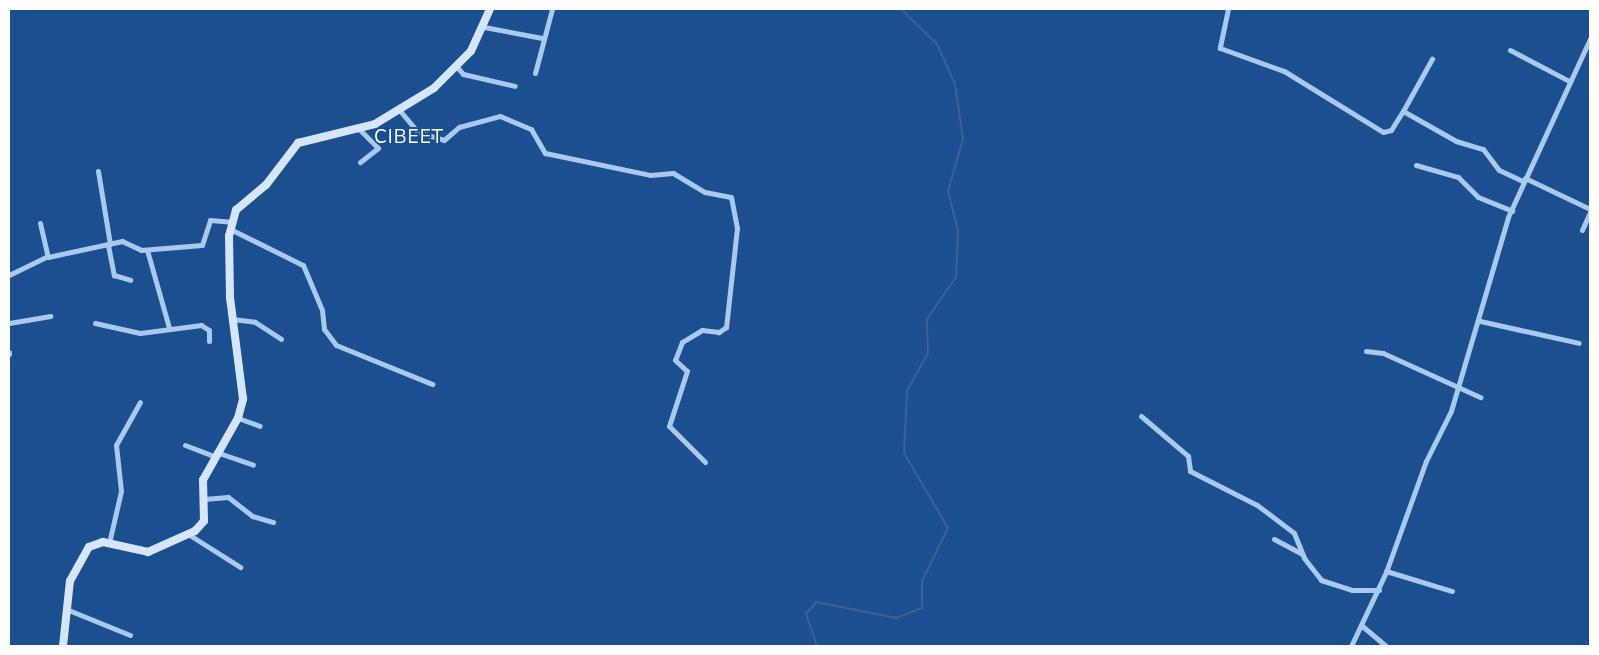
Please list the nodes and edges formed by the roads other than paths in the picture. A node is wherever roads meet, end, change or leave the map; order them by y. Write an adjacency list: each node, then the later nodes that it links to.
1 (490, 9): 4 (main road)
2 (552, 9): 5 (street)
3 (1228, 9): 14 (street)
4 (484, 27): 5 (street); 10 (main road)
5 (542, 38): 11 (street)
6 (1590, 39): 8 (street)
7 (1510, 50): 12 (street)
8 (1588, 51): 12 (street)
9 (1432, 59): 14 (street)
10 (457, 67): 13 (street); 15 (main road)
11 (535, 73)
12 (1569, 82): 20 (street)
13 (515, 86)
14 (1403, 111): 20 (street)
15 (400, 112): 16 (main road); 50 (street)
16 (359, 129): 17 (street); 24 (main road)
17 (360, 162)
18 (1416, 165): 22 (street)
19 (98, 171): 26 (street)
20 (1524, 180): 21 (street); 22 (street)
21 (1590, 210): 25 (street)
22 (1512, 211): 33 (street)
23 (40, 223): 28 (street)
24 (230, 225): 27 (street); 32 (main road); 41 (street)
25 (1582, 230)
26 (109, 244): 27 (street); 28 (street); 30 (street)
27 (147, 250): 36 (street)
28 (46, 257): 29 (street)
29 (9, 275)
30 (130, 280)
31 (50, 316): 34 (street)
32 (232, 319): 37 (street); 46 (main road)
33 (1480, 321): 39 (street); 42 (street)
34 (9, 323)
35 (95, 323): 36 (street)
36 (168, 328): 38 (street)
37 (281, 339)
38 (210, 341)
39 (1579, 343)
40 (1366, 351): 42 (street)
41 (432, 384)
42 (1459, 386): 43 (street); 59 (street)
43 (1480, 398)
44 (140, 402): 56 (street)
45 (1141, 416): 57 (street)
46 (238, 418): 47 (street); 49 (main road)
47 (260, 426)
48 (185, 446): 49 (street)
49 (215, 454): 51 (street); 52 (main road)
50 (705, 462)
51 (253, 465)
52 (204, 499): 53 (street); 54 (main road)
53 (274, 522)
54 (188, 534): 56 (main road); 58 (street)
55 (1274, 539): 57 (street)
56 (109, 543): 62 (main road)
57 (1302, 554): 60 (street)
58 (240, 567)
59 (1386, 571): 60 (street); 61 (street)
60 (1378, 590): 63 (street)
61 (1452, 591)
62 (65, 609): 64 (street); 65 (main road)
63 (1361, 624): 66 (street); 67 (street)
64 (130, 635)
65 (63, 646)
66 (1351, 646)
67 (1386, 646)

